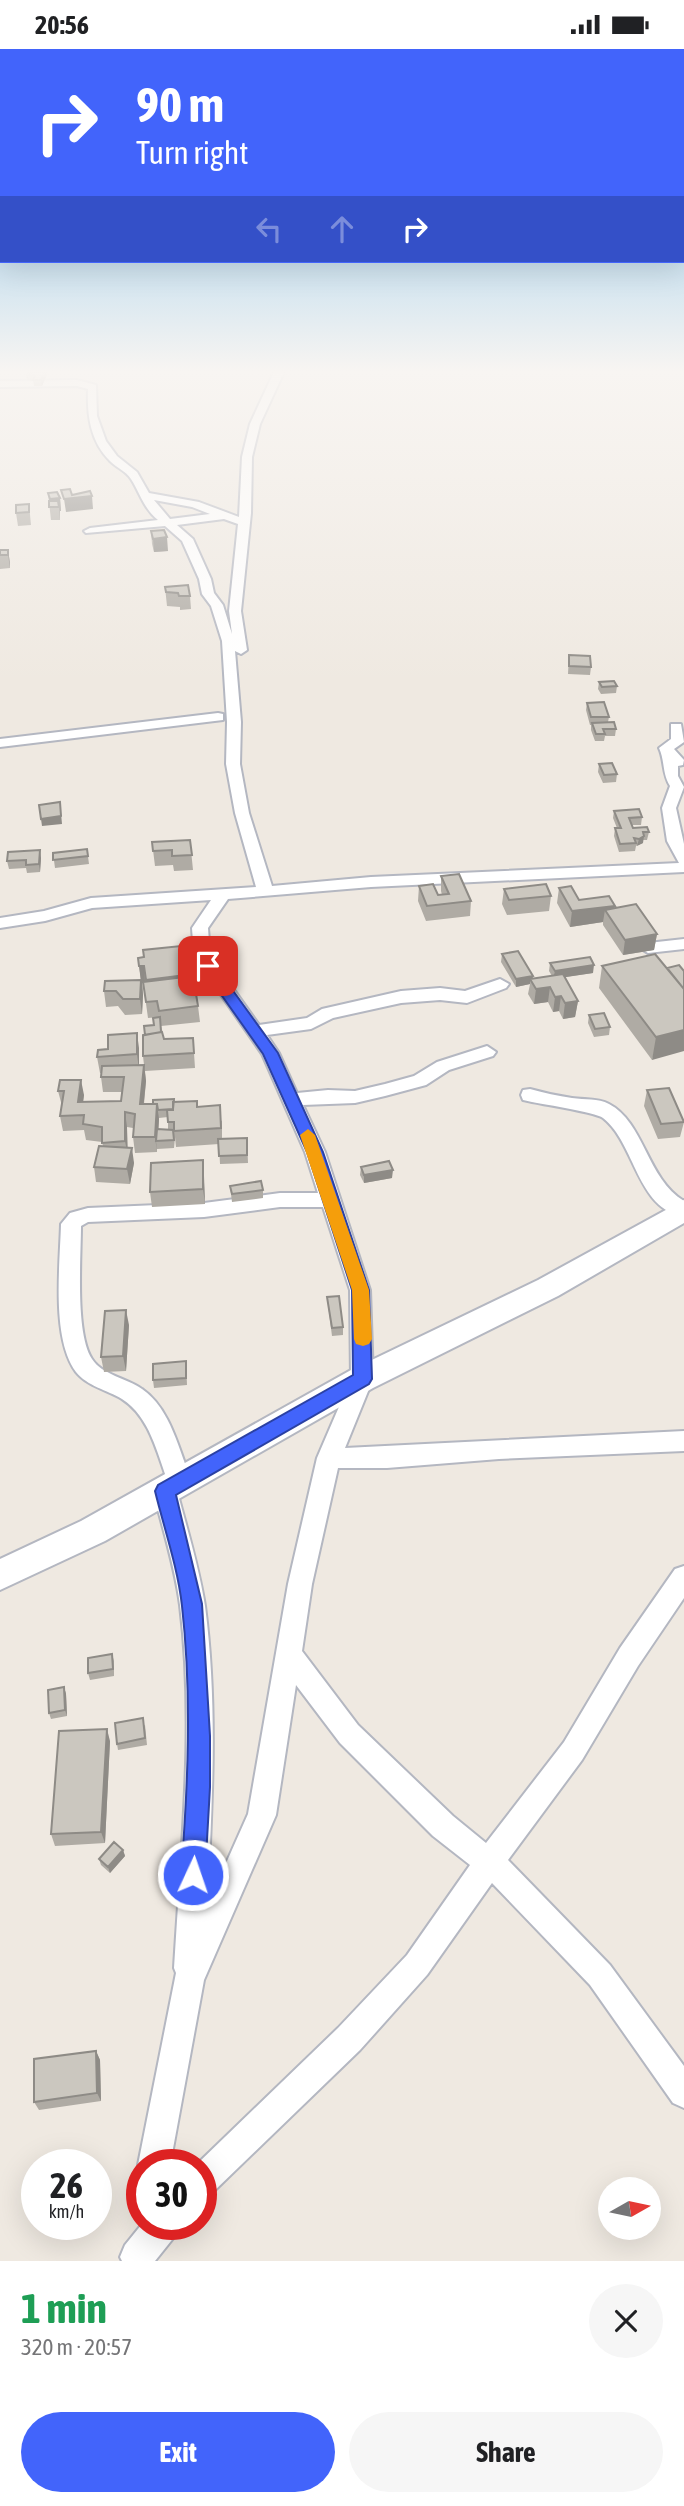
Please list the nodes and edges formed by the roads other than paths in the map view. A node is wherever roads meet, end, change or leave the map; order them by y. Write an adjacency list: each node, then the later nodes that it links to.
1 (134, 475): 3 (street)
2 (247, 475): 4 (street)
3 (144, 495): 5 (street); 7 (street)
4 (246, 507): 5 (street); 6 (street)
5 (225, 516): 6 (street); 7 (street)
6 (244, 522): 10 (street)
7 (166, 523): 8 (street); 10 (street)
8 (90, 531)
9 (218, 717): 12 (street)
10 (234, 722): 17 (street)
11 (676, 727): 13 (street)
12 (0, 743)
13 (678, 762): 14 (street)
14 (684, 859)
15 (684, 867): 16 (street)
16 (456, 877): 17 (street); 18 (street)
17 (265, 890): 19 (street)
18 (522, 891)
19 (224, 893): 20 (street); 25 (street)
20 (0, 923)
21 (643, 941): 22 (street); 23 (street)
22 (684, 944)
23 (664, 965)
24 (500, 984): 25 (street)
25 (256, 1031): 28 (street)
26 (487, 1052): 28 (street)
27 (530, 1095): 30 (street)
28 (293, 1100): 29 (street)
29 (331, 1200): 31 (street); 34 (street)
30 (684, 1210): 31 (street)
31 (362, 1379): 33 (street); 34 (street)
32 (684, 1441): 33 (street)
33 (329, 1458): 37 (street)
34 (172, 1487): 35 (street); 39 (street)
35 (0, 1575)
36 (684, 1577): 38 (street)
37 (290, 1656): 38 (street); 39 (street)
38 (489, 1863): 40 (street); 42 (street)
39 (189, 1979): 41 (street)
40 (684, 2092)
41 (157, 2149)
42 (217, 2166)
43 (140, 2240): 45 (street)
44 (151, 2240): 45 (street)
45 (136, 2259)

